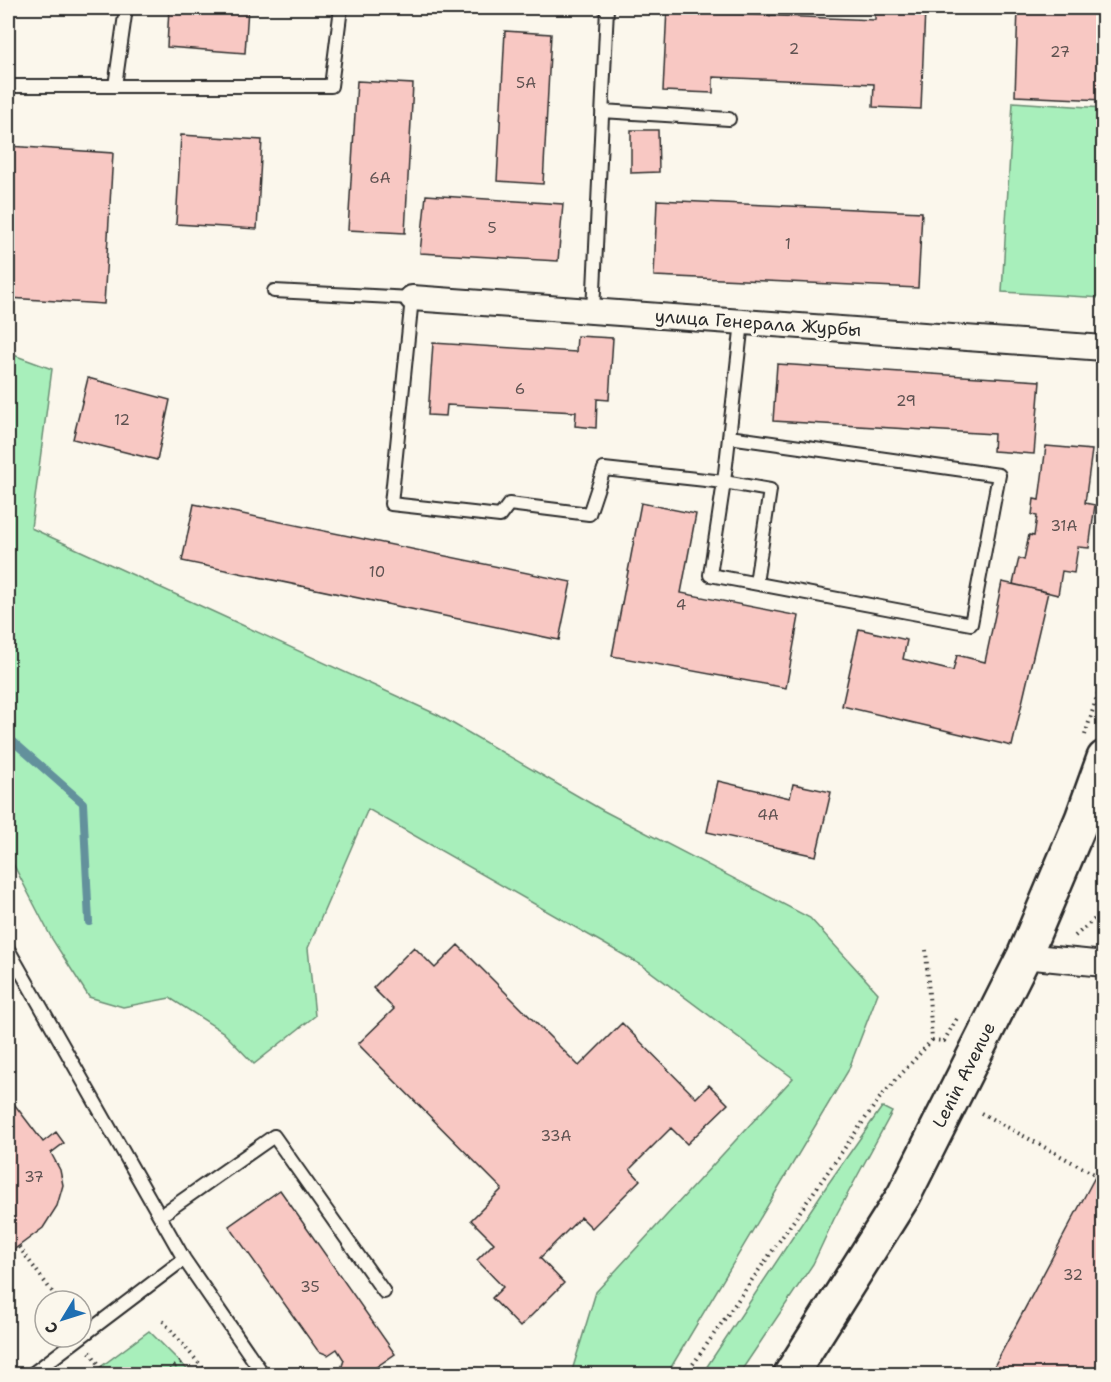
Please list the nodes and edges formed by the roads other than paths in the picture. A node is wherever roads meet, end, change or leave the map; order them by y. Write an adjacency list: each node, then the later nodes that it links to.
1 (126, 8): 5 (lane)
2 (341, 8): 5 (lane)
3 (607, 8): 6 (lane)
4 (8, 86): 5 (lane)
5 (115, 86)
6 (602, 111): 7 (lane); 10 (lane)
7 (729, 119)
8 (274, 291): 9 (lane)
9 (412, 298): 10 (street, улица Генерала Журбы); 14 (lane)
10 (593, 312): 11 (street, улица Генерала Журбы)
11 (742, 322): 12 (street, улица Генерала Журбы); 13 (lane)
12 (1104, 348)
13 (729, 437): 14 (lane); 15 (lane)
14 (724, 482): 15 (lane); 15 (lane)
15 (756, 583)
16 (1104, 758): 18 (main road, Lenin Avenue)
17 (8, 949): 20 (lane)
18 (1024, 956): 19 (street); 25 (main road, Lenin Avenue)
19 (1104, 964)
20 (160, 1216): 21 (lane); 22 (lane)
21 (184, 1259): 23 (lane); 24 (lane)
22 (384, 1292)
23 (32, 1374)
24 (262, 1374)
25 (790, 1374)

